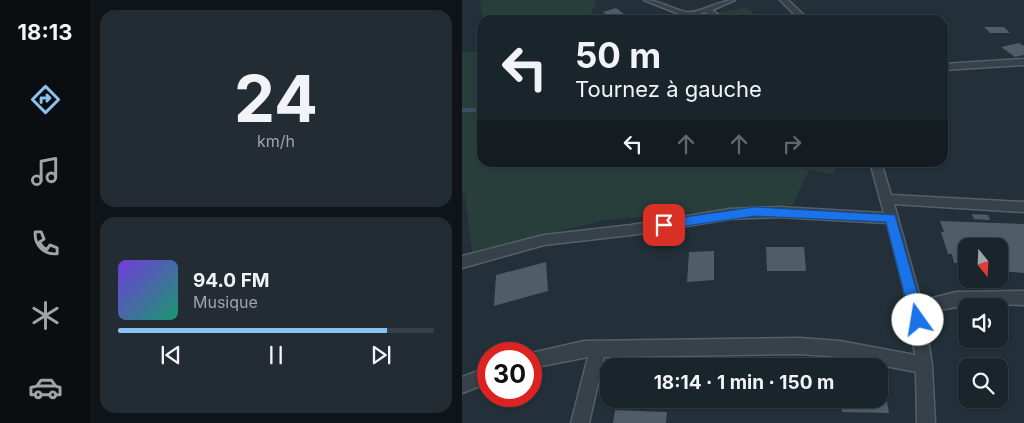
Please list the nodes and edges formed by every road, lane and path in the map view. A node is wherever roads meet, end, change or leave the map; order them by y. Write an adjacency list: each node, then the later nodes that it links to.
1 (648, 0): 4 (street)
2 (732, 0): 4 (street)
3 (784, 0): 6 (street)
4 (706, 9): 5 (street)
5 (714, 15)
6 (800, 15)
7 (1024, 62): 8 (street)
8 (948, 67)
9 (876, 167): 10 (street)
10 (885, 199): 11 (street); 12 (street)
11 (1024, 207)
12 (891, 218): 13 (street); 15 (street)
13 (462, 262)
14 (1024, 298): 15 (street)
15 (915, 309): 18 (street)
16 (598, 349): 17 (street); 18 (street); 21 (street)
17 (542, 357)
18 (924, 365): 22 (street)
19 (477, 379): 20 (street)
20 (462, 384)
21 (580, 423)
22 (926, 423)

